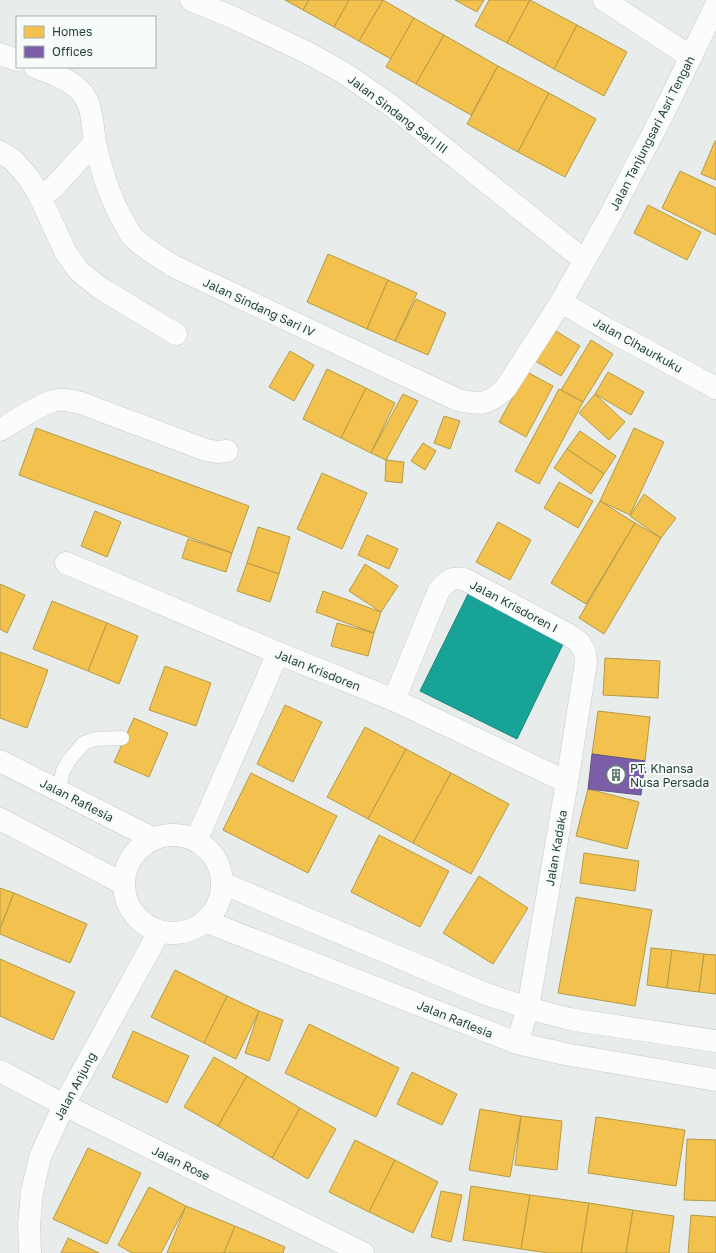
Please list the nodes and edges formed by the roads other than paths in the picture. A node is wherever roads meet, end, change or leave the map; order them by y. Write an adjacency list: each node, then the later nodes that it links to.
1 (191, 0): 11 (street, Jalan Sindang Sari III)
2 (604, 0): 5 (street)
3 (716, 5): 5 (street, Jalan Tanjungsari Asri Tengah)
4 (0, 54): 6 (street)
5 (691, 58): 11 (street, Jalan Tanjungsari Asri Tengah)
6 (16, 60)
7 (38, 68): 8 (street, Jalan Sindang Sari IV)
8 (95, 142): 10 (street); 15 (street, Jalan Sindang Sari IV)
9 (0, 152): 10 (street)
10 (40, 197): 13 (street)
11 (584, 260): 12 (street, Jalan Tanjungsari Asri Tengah)
12 (561, 302): 14 (street, Jalan Cihaurkuku); 15 (street, Jalan Tanjungsari Asri Tengah)
13 (176, 334)
14 (716, 388)
15 (485, 403)
16 (0, 430): 17 (street)
17 (227, 451)
18 (66, 564): 20 (street, Jalan Krisdoren)
19 (585, 652): 21 (street, Jalan Krisdoren I); 24 (street, Jalan Kadaka)
20 (278, 653): 21 (street, Jalan Krisdoren); 28 (street)
21 (394, 700): 24 (street, Jalan Krisdoren)
22 (122, 738): 25 (lane)
23 (0, 761): 25 (street, Jalan Raflesia)
24 (567, 782): 33 (street, Jalan Kadaka)
25 (58, 790): 27 (street, Jalan Raflesia)
26 (0, 819): 30 (street)
27 (154, 839): 28 (street); 30 (street)
28 (196, 841): 29 (street)
29 (222, 883): 31 (street); 33 (street)
30 (124, 884): 32 (street)
31 (205, 921): 32 (street); 35 (street, Jalan Raflesia)
32 (159, 932): 38 (street, Jalan Anjung)
33 (528, 1008): 34 (street); 35 (street, Jalan Kadaka)
34 (716, 1040)
35 (517, 1043): 37 (street, Jalan Raflesia)
36 (0, 1071): 38 (street, Jalan Rose)
37 (716, 1080)
38 (64, 1105): 39 (street, Jalan Anjung); 40 (street, Jalan Rose)
39 (30, 1253)
40 (363, 1253)

